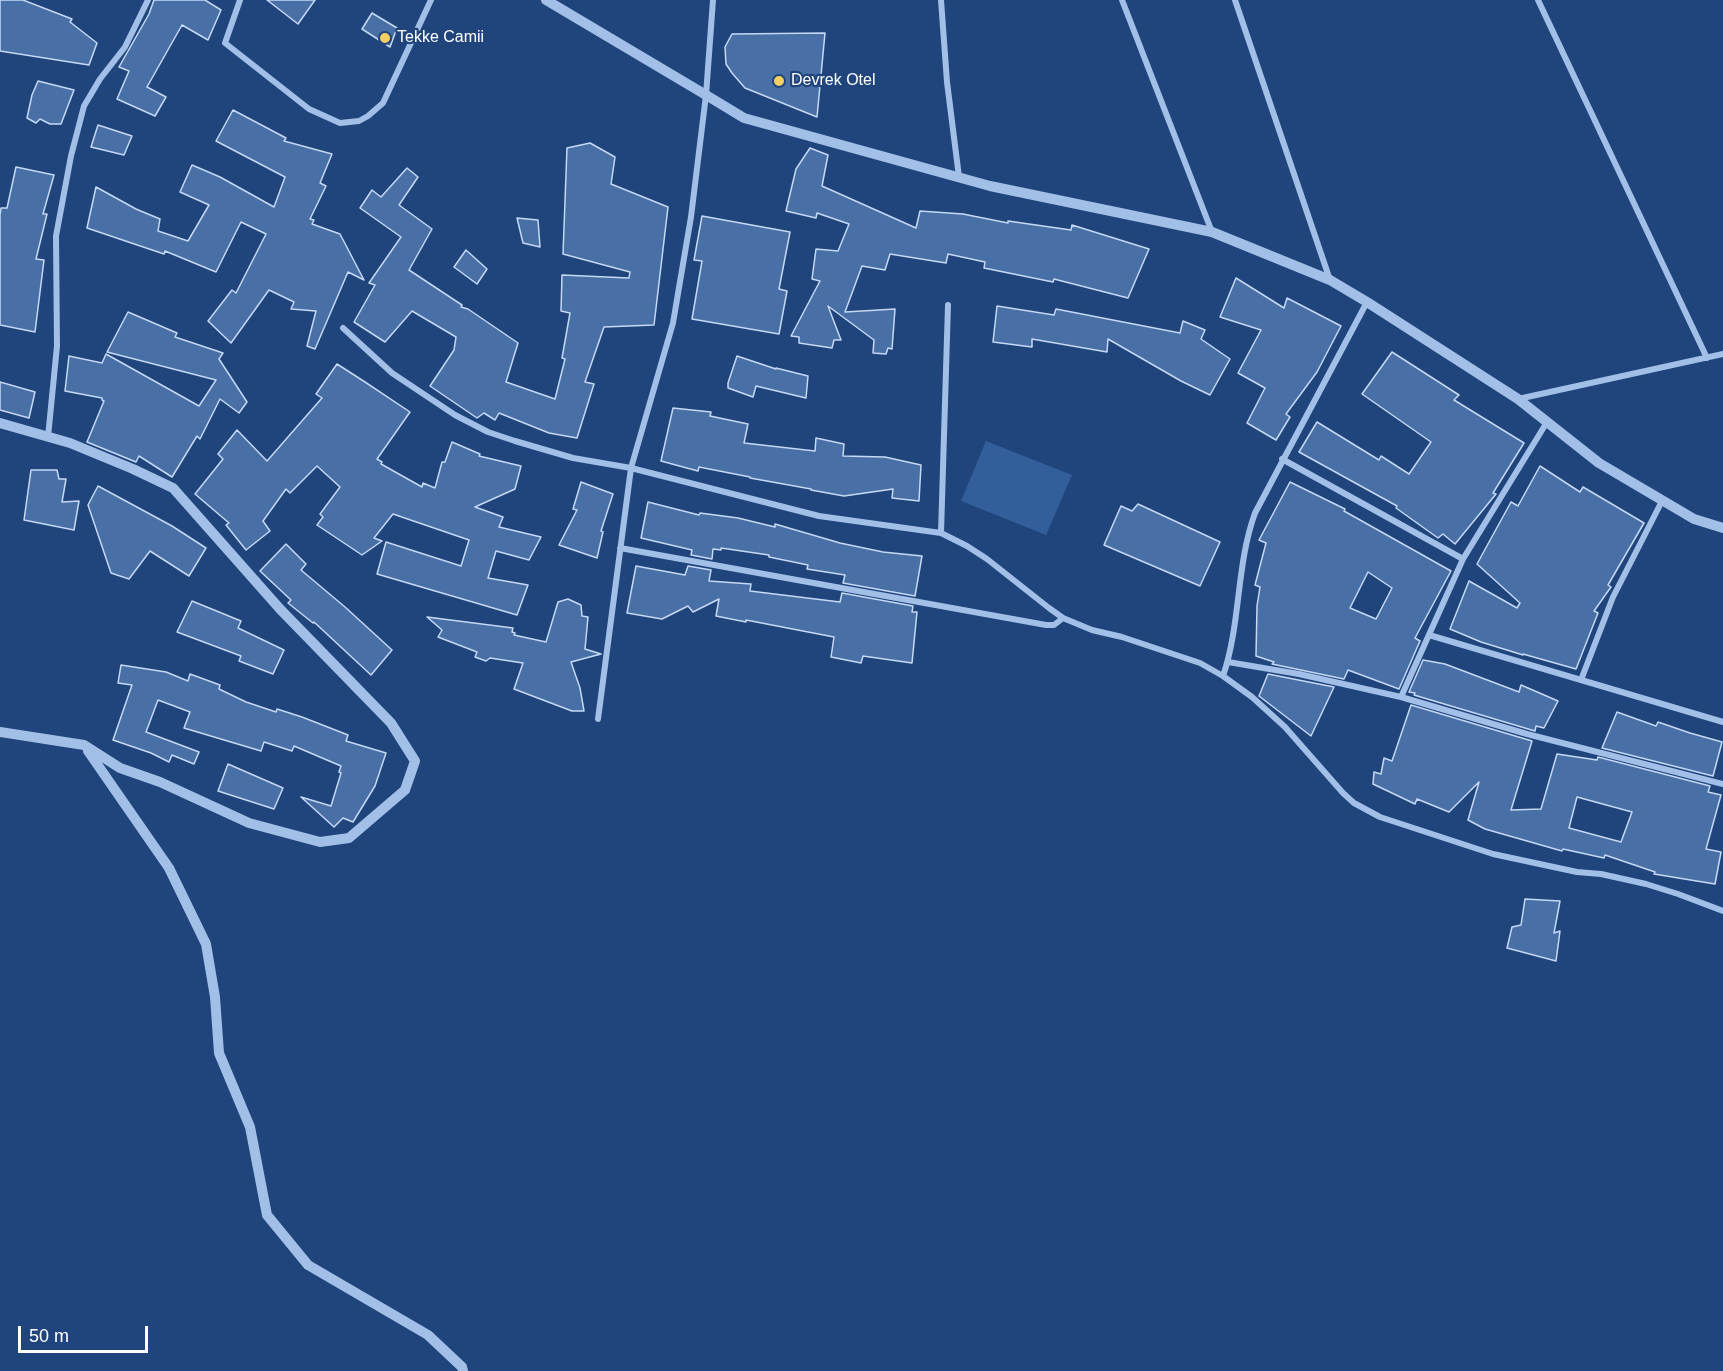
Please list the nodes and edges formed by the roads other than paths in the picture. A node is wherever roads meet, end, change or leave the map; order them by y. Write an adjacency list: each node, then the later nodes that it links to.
1 (148, 0): 22 (street)
2 (240, 0): 3 (street)
3 (431, 0)
4 (546, 0): 10 (street)
5 (713, 0): 10 (street)
6 (941, 0): 11 (street)
7 (1122, 0): 12 (street)
8 (1235, 0): 13 (street)
9 (1538, 0): 18 (street)
10 (706, 95): 11 (street); 24 (street)
11 (959, 177): 12 (street)
12 (1212, 232): 13 (street)
13 (1330, 280): 14 (street)
14 (1367, 302): 19 (street); 23 (street)
15 (948, 305): 27 (street)
16 (343, 328): 24 (street)
17 (1723, 354): 18 (street)
18 (1707, 358): 19 (street)
19 (1518, 399): 20 (street)
20 (1547, 422): 25 (street); 29 (street)
21 (0, 423): 22 (street)
22 (48, 437): 39 (street)
23 (1282, 459): 29 (street); 32 (street)
24 (631, 468): 27 (street); 28 (street)
25 (1662, 501): 26 (street); 34 (street)
26 (1723, 528)
27 (941, 532): 30 (street)
28 (620, 548): 30 (street); 36 (street)
29 (1464, 559): 31 (street)
30 (1063, 618): 33 (street)
31 (1429, 635): 34 (street); 35 (street)
32 (1228, 662): 33 (street); 35 (street)
33 (1223, 676): 41 (street)
34 (1581, 680): 37 (street)
35 (1401, 697): 40 (street)
36 (598, 719)
37 (1723, 722)
38 (0, 732): 39 (street)
39 (84, 745): 42 (street)
40 (1723, 784)
41 (1723, 911)
42 (463, 1371)

